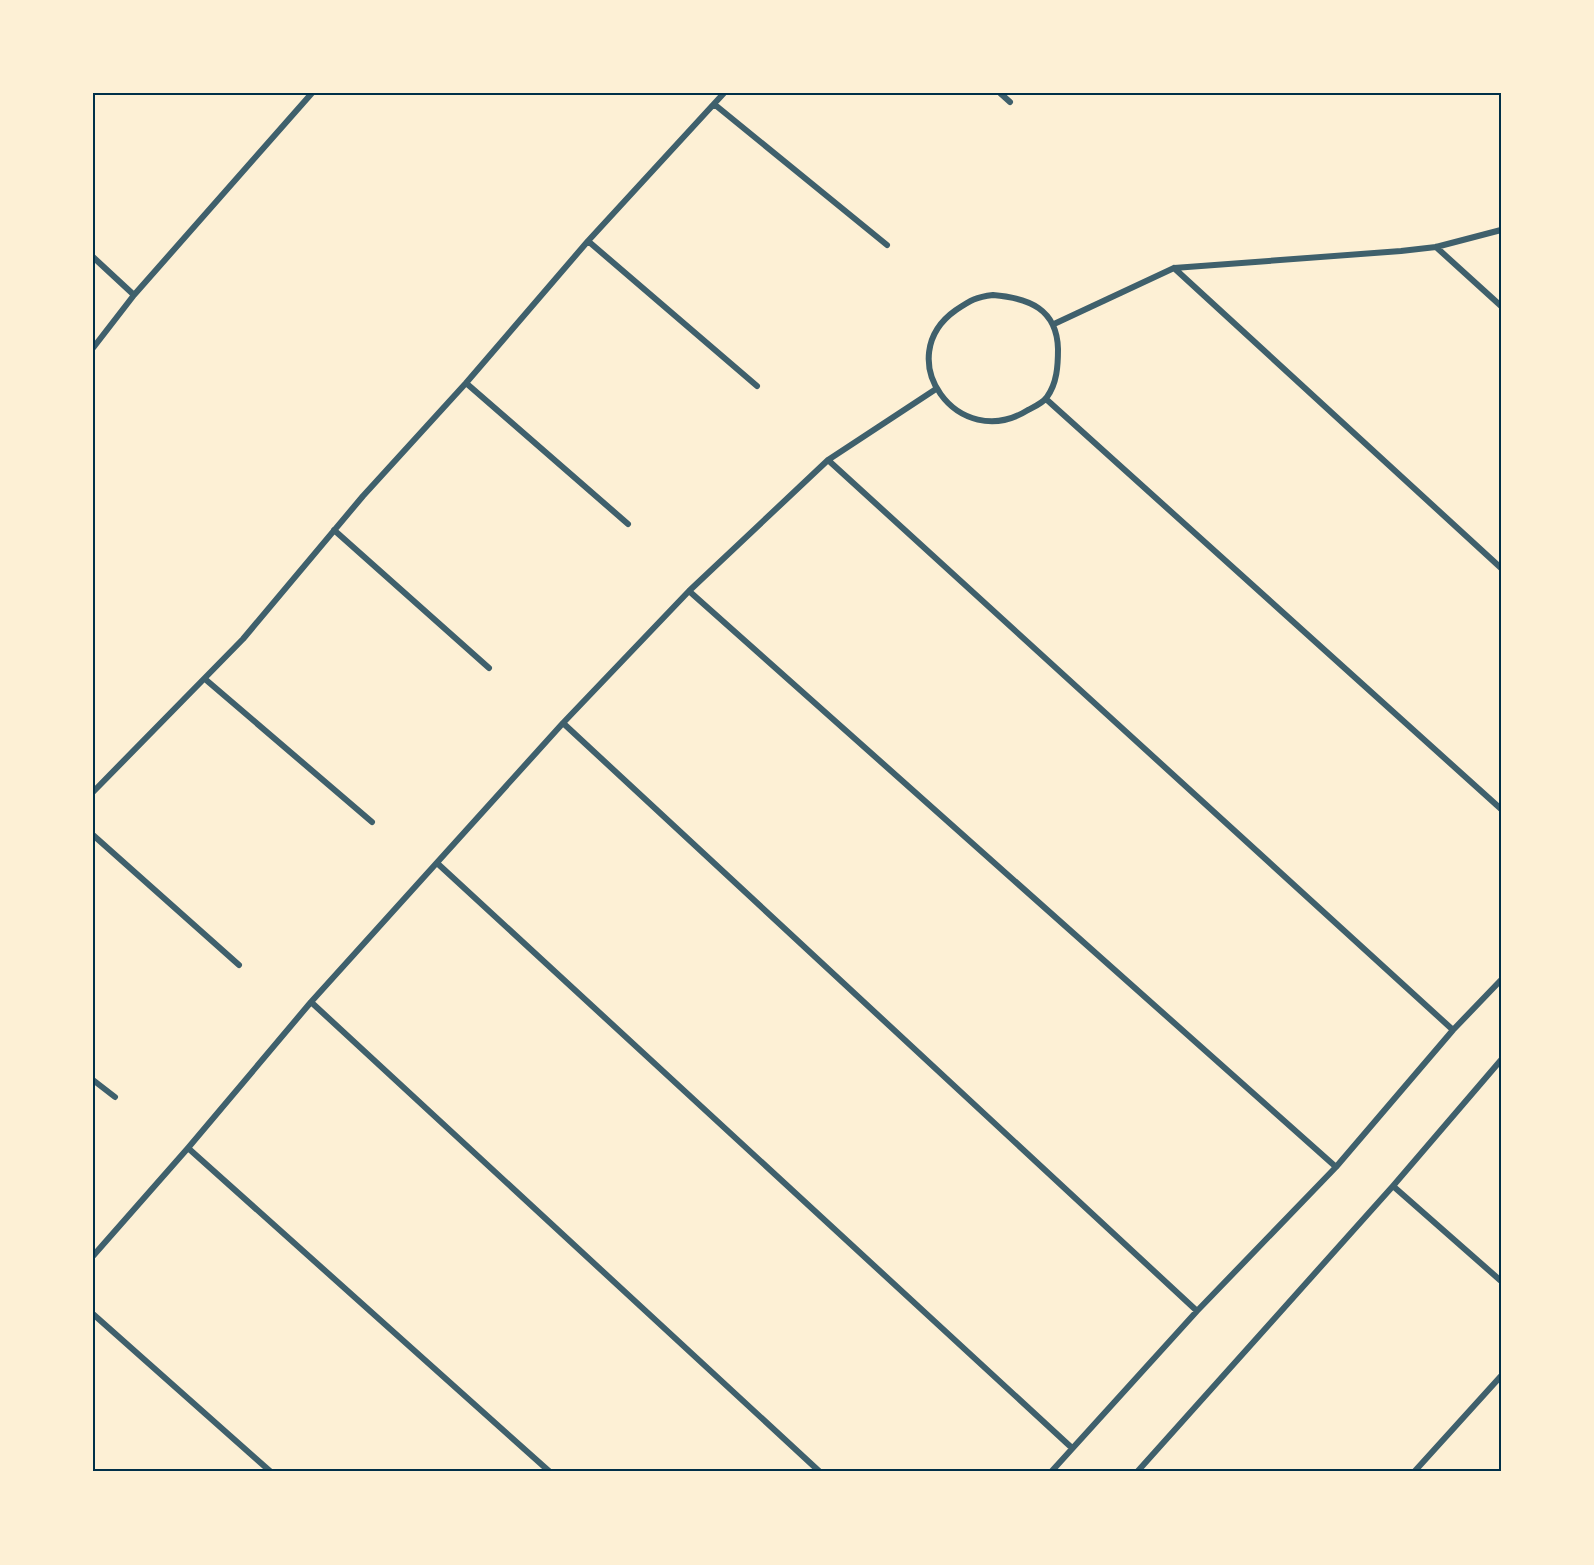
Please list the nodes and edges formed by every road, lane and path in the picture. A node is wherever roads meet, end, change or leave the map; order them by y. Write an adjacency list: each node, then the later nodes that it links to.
1 (312, 93): 12 (street)
2 (724, 93): 5 (street)
3 (1000, 93): 4 (street)
4 (1010, 102)
5 (714, 104): 7 (street); 8 (street)
6 (1501, 230): 9 (street)
7 (588, 241): 16 (street); 17 (street)
8 (886, 245)
9 (1436, 247): 11 (street); 13 (street)
10 (93, 257): 12 (street)
11 (1174, 268): 14 (street); 23 (street)
12 (135, 295): 15 (street)
13 (1501, 306)
14 (1054, 324): 18 (street); 19 (street)
15 (93, 348)
16 (466, 383): 21 (street); 22 (street)
17 (757, 386)
18 (936, 389): 19 (street); 20 (street)
19 (1046, 399): 29 (street)
20 (828, 460): 24 (street); 36 (street)
21 (628, 524)
22 (334, 530): 25 (street); 26 (street)
23 (1501, 568)
24 (689, 591): 27 (street); 41 (street)
25 (489, 668)
26 (205, 679): 28 (street); 30 (street)
27 (563, 723): 32 (street); 45 (street)
28 (93, 792)
29 (1501, 809)
30 (372, 822)
31 (93, 835): 33 (street)
32 (437, 863): 35 (street); 48 (street)
33 (239, 964)
34 (1501, 980): 36 (street)
35 (311, 1002): 40 (street); 51 (street)
36 (1453, 1030): 41 (street)
37 (1501, 1060): 42 (street)
38 (93, 1080): 39 (street)
39 (115, 1097)
40 (188, 1148): 43 (street); 50 (street)
41 (1336, 1167): 45 (street)
42 (1393, 1186): 44 (street); 53 (street)
43 (93, 1256)
44 (1501, 1281)
45 (1197, 1311): 48 (street)
46 (93, 1314): 49 (street)
47 (1501, 1376): 54 (street)
48 (1072, 1448): 52 (street)
49 (271, 1472)
50 (550, 1472)
51 (820, 1472)
52 (1051, 1472)
53 (1137, 1472)
54 (1413, 1472)

